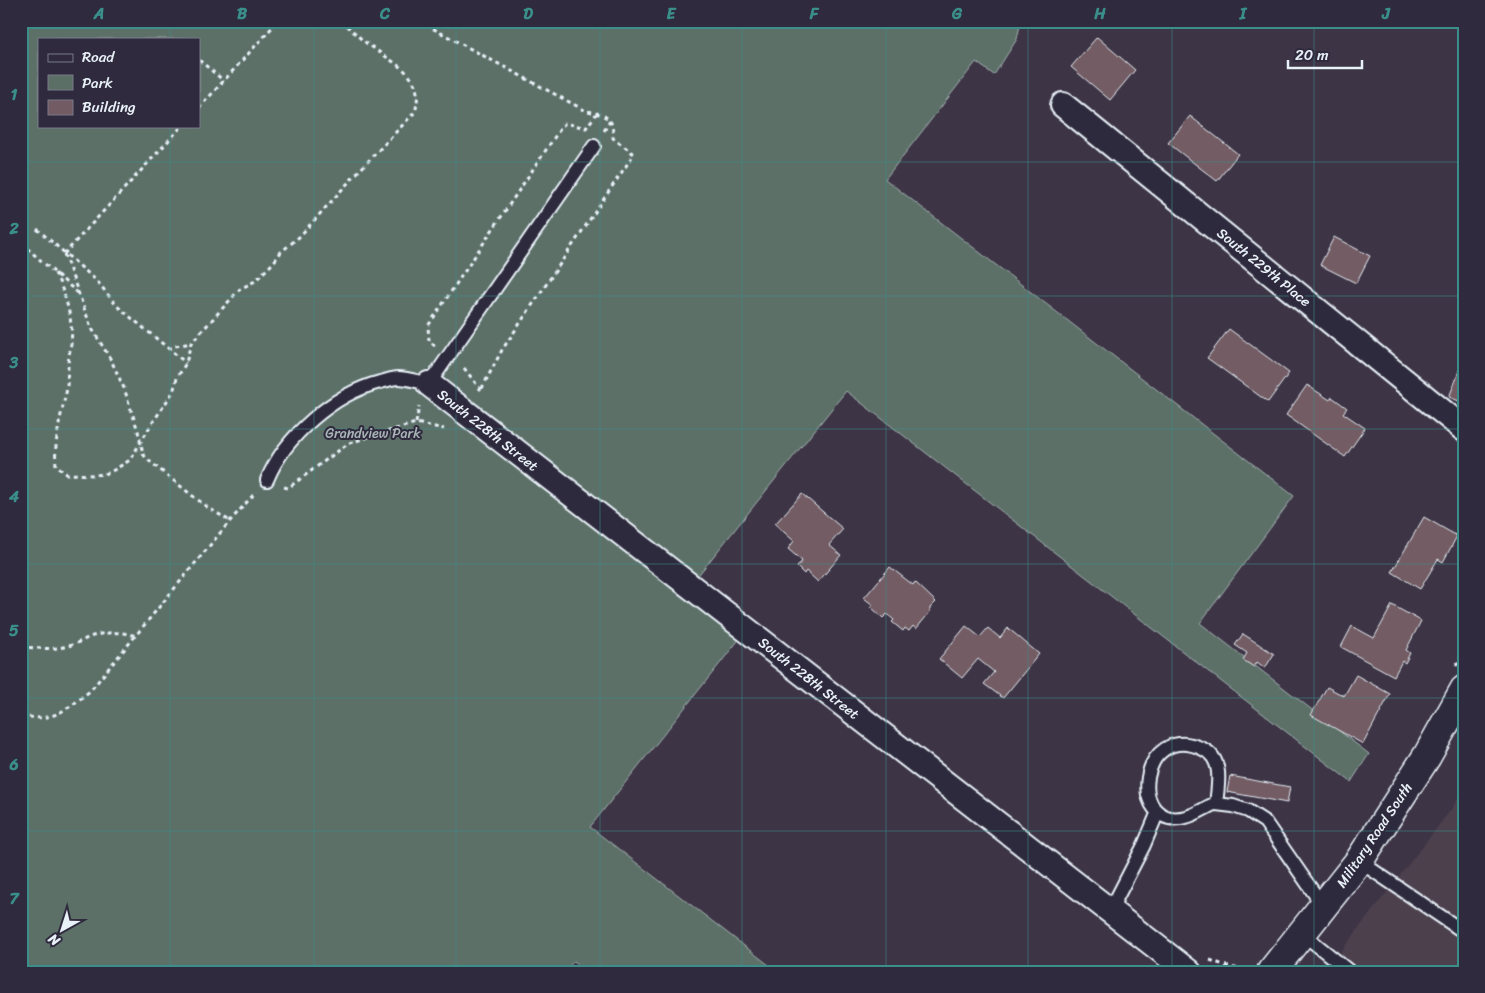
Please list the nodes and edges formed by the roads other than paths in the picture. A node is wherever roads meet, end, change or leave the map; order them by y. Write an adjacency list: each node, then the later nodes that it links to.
1 (1063, 105): 4 (street, South 229th Place)
2 (594, 146): 3 (lane)
3 (424, 395): 5 (lane); 11 (street, South 228th Street)
4 (1464, 429)
5 (267, 480)
6 (1464, 690): 9 (main road, Military Road South)
7 (1216, 804): 8 (lane); 8 (lane); 10 (lane)
8 (1157, 814): 11 (lane)
9 (1359, 862): 10 (main road, Military Road South); 12 (lane)
10 (1322, 908): 13 (main road, Military Road South)
11 (1110, 912): 14 (street, South 228th Street)
12 (1464, 932)
13 (1302, 933): 15 (main road, Military Road South); 16 (lane)
14 (1189, 972)
15 (1271, 972)
16 (1350, 972)

